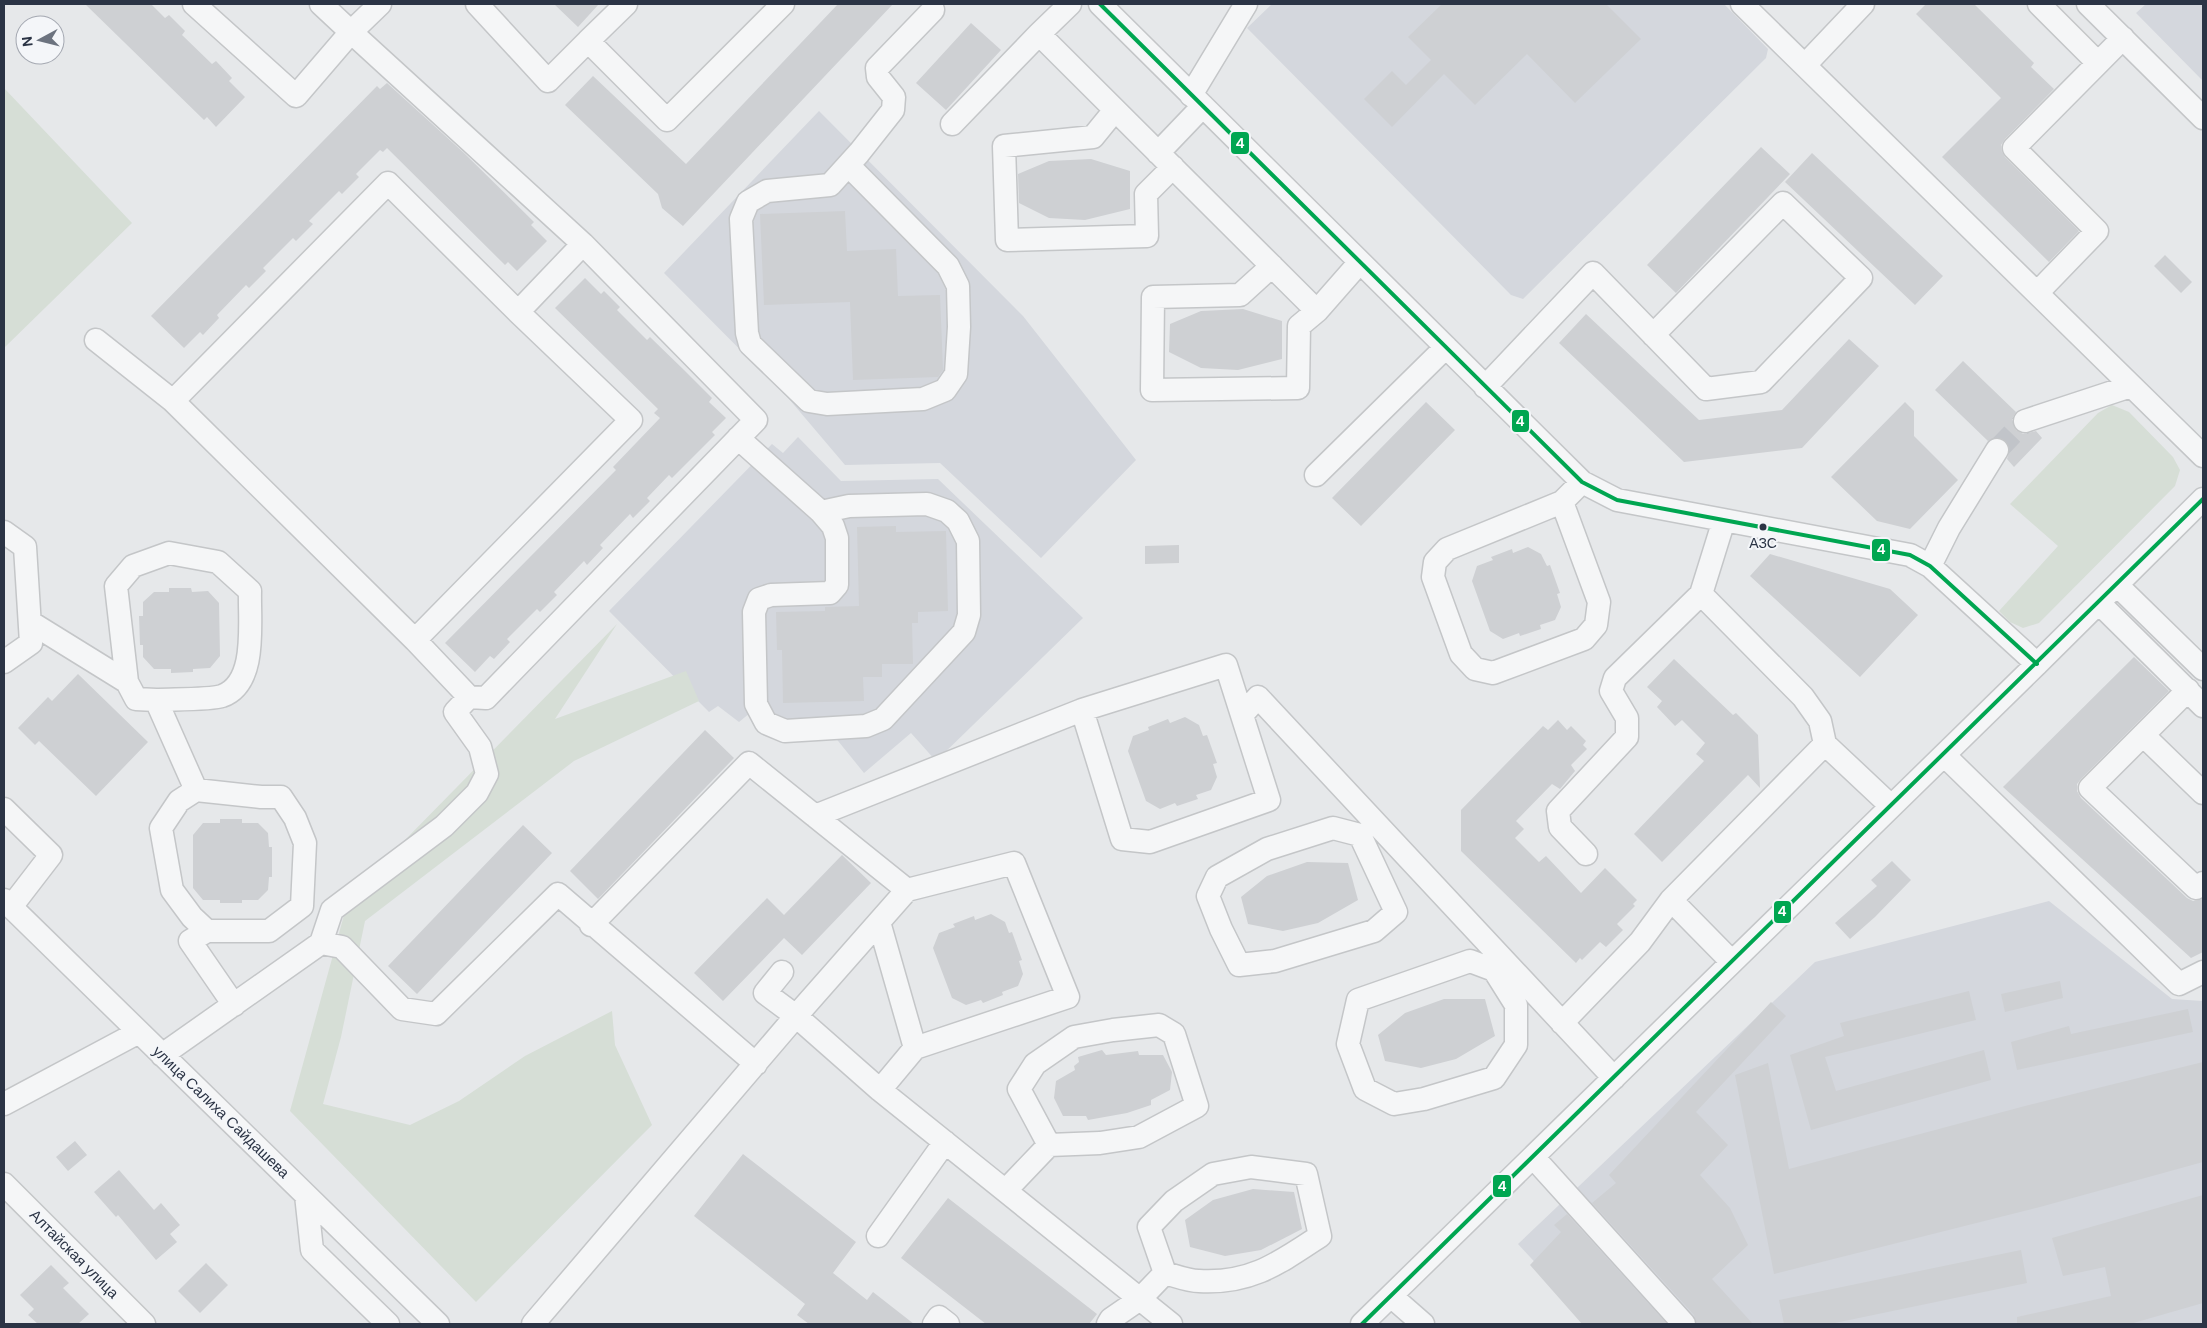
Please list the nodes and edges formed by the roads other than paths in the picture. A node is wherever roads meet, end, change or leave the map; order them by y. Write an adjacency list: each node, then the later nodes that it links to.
1 (194, 4): 15 (street)
2 (321, 4): 15 (street)
3 (380, 4): 15 (street)
4 (477, 4): 18 (street)
5 (626, 4): 18 (street)
6 (783, 4): 18 (street)
7 (1070, 4): 16 (street)
8 (1100, 4): 21 (street)
9 (1246, 4): 21 (street)
10 (1742, 4): 20 (street)
11 (1863, 4): 20 (street)
12 (2040, 4): 19 (street)
13 (2088, 4): 17 (street)
14 (933, 6): 26 (street)
15 (351, 32): 27 (street)
16 (1039, 34): 22 (street); 24 (street)
17 (2122, 38): 19 (street); 23 (street)
18 (588, 41)
19 (2098, 64): 30 (street)
20 (1805, 65): 30 (street)
21 (1197, 100): 25 (street); 28 (street)
22 (1115, 110): 25 (street); 25 (street)
23 (2203, 118)
24 (952, 124)
25 (1166, 160): 29 (street)
26 (848, 165): 26 (street)
27 (583, 244): 32 (street); 40 (street)
28 (1360, 262): 31 (street); 35 (street)
29 (1272, 266): 31 (street); 31 (street)
30 (2036, 293): 36 (street)
31 (1317, 311)
32 (518, 312): 38 (street); 55 (street)
33 (1653, 335): 33 (street); 37 (street)
34 (96, 340): 38 (street)
35 (1446, 347): 37 (street); 43 (street)
36 (2131, 386): 39 (street); 42 (street)
37 (1486, 387): 44 (street)
38 (173, 401): 55 (street)
39 (2025, 421)
40 (738, 438): 47 (street); 60 (street)
41 (1997, 450): 50 (street)
42 (2203, 456)
43 (1316, 475)
44 (1582, 482): 46 (street); 48 (street)
45 (2203, 499): 51 (street)
46 (1562, 502): 46 (street)
47 (821, 512): 47 (street)
48 (1724, 520): 50 (street); 52 (street)
49 (4, 532): 54 (street)
50 (1930, 566): 57 (street)
51 (2117, 585): 53 (street); 58 (street)
52 (1701, 594): 66 (street); 74 (street)
53 (2099, 603): 57 (street); 61 (street)
54 (30, 622): 56 (street); 59 (street)
55 (415, 640): 60 (street)
56 (4, 662)
57 (2037, 664): 67 (street)
58 (2203, 669)
59 (127, 682): 62 (street); 62 (street)
60 (469, 697): 82 (street)
61 (2195, 698): 65 (street)
62 (156, 700): 68 (street)
63 (1082, 710): 64 (street); 64 (street); 72 (street)
64 (1242, 716): 73 (street)
65 (2143, 735): 69 (street); 75 (street)
66 (1824, 744): 70 (street); 77 (street)
67 (1944, 755): 70 (street); 86 (street)
68 (196, 790): 81 (street); 81 (street)
69 (2203, 794)
70 (1891, 806): 83 (street)
71 (4, 809): 78 (street)
72 (815, 816): 76 (street); 80 (street)
73 (1368, 829): 73 (street); 84 (street)
74 (1586, 854)
75 (2203, 883)
76 (907, 890): 79 (street); 91 (street)
77 (1671, 900): 83 (street); 89 (street)
78 (7, 903): 90 (street, улица Салиха Сайдашева)
79 (879, 922): 88 (street); 91 (street)
80 (591, 924): 82 (street); 93 (street)
81 (207, 931): 87 (street)
82 (321, 943): 87 (street)
83 (1732, 962): 94 (street)
84 (1501, 968): 84 (street); 89 (street)
85 (782, 972): 88 (street)
86 (2203, 972)
87 (234, 1005): 92 (street)
88 (796, 1016): 93 (street); 95 (street)
89 (1562, 1023): 94 (street)
90 (139, 1032): 92 (street, улица Салиха Сайдашева); 96 (street)
91 (915, 1048): 95 (street)
92 (162, 1055): 102 (street, улица Салиха Сайдашева)
93 (756, 1064): 110 (street)
94 (1614, 1078): 99 (street)
95 (880, 1090): 97 (street)
96 (4, 1104)
97 (945, 1142): 101 (street); 103 (street)
98 (1049, 1145): 98 (street); 101 (street)
99 (1533, 1157): 105 (street); 117 (street)
100 (4, 1184): 107 (street, Алтайская улица)
101 (1006, 1190): 106 (street)
102 (306, 1195): 108 (street); 109 (street, улица Салиха Сайдашева)
103 (878, 1236)
104 (1165, 1273): 104 (street); 106 (street)
105 (1391, 1296): 115 (street); 116 (street)
106 (1140, 1299): 113 (street); 114 (street)
107 (144, 1324)
108 (388, 1324)
109 (438, 1324)
110 (534, 1324)
111 (934, 1324): 112 (street)
112 (948, 1324)
113 (1108, 1324)
114 (1171, 1324)
115 (1362, 1324)
116 (1423, 1324)
117 (1684, 1324)

